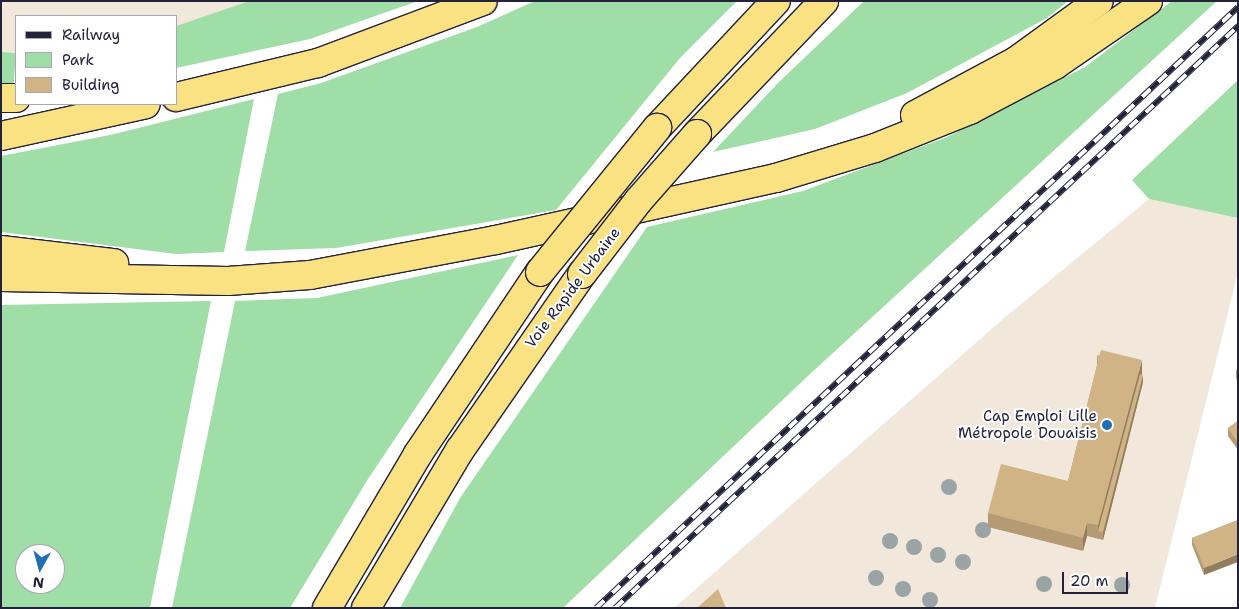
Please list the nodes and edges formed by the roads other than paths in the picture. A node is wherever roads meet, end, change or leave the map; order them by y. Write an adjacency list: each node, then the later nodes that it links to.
1 (483, 1): 6 (highway)
2 (776, 1): 17 (highway, bridge)
3 (824, 1): 18 (highway, Voie Rapide Urbaine, bridge)
4 (1099, 1): 13 (highway)
5 (1148, 1): 13 (highway)
6 (400, 32): 7 (highway); 8 (highway)
7 (178, 83)
8 (178, 97)
9 (1, 98): 10 (highway)
10 (15, 98)
11 (141, 105): 12 (highway)
12 (1, 136)
13 (682, 197): 15 (highway)
14 (1, 250): 15 (highway)
15 (366, 263): 16 (highway)
16 (1, 277)
17 (328, 608)
18 (366, 608)

